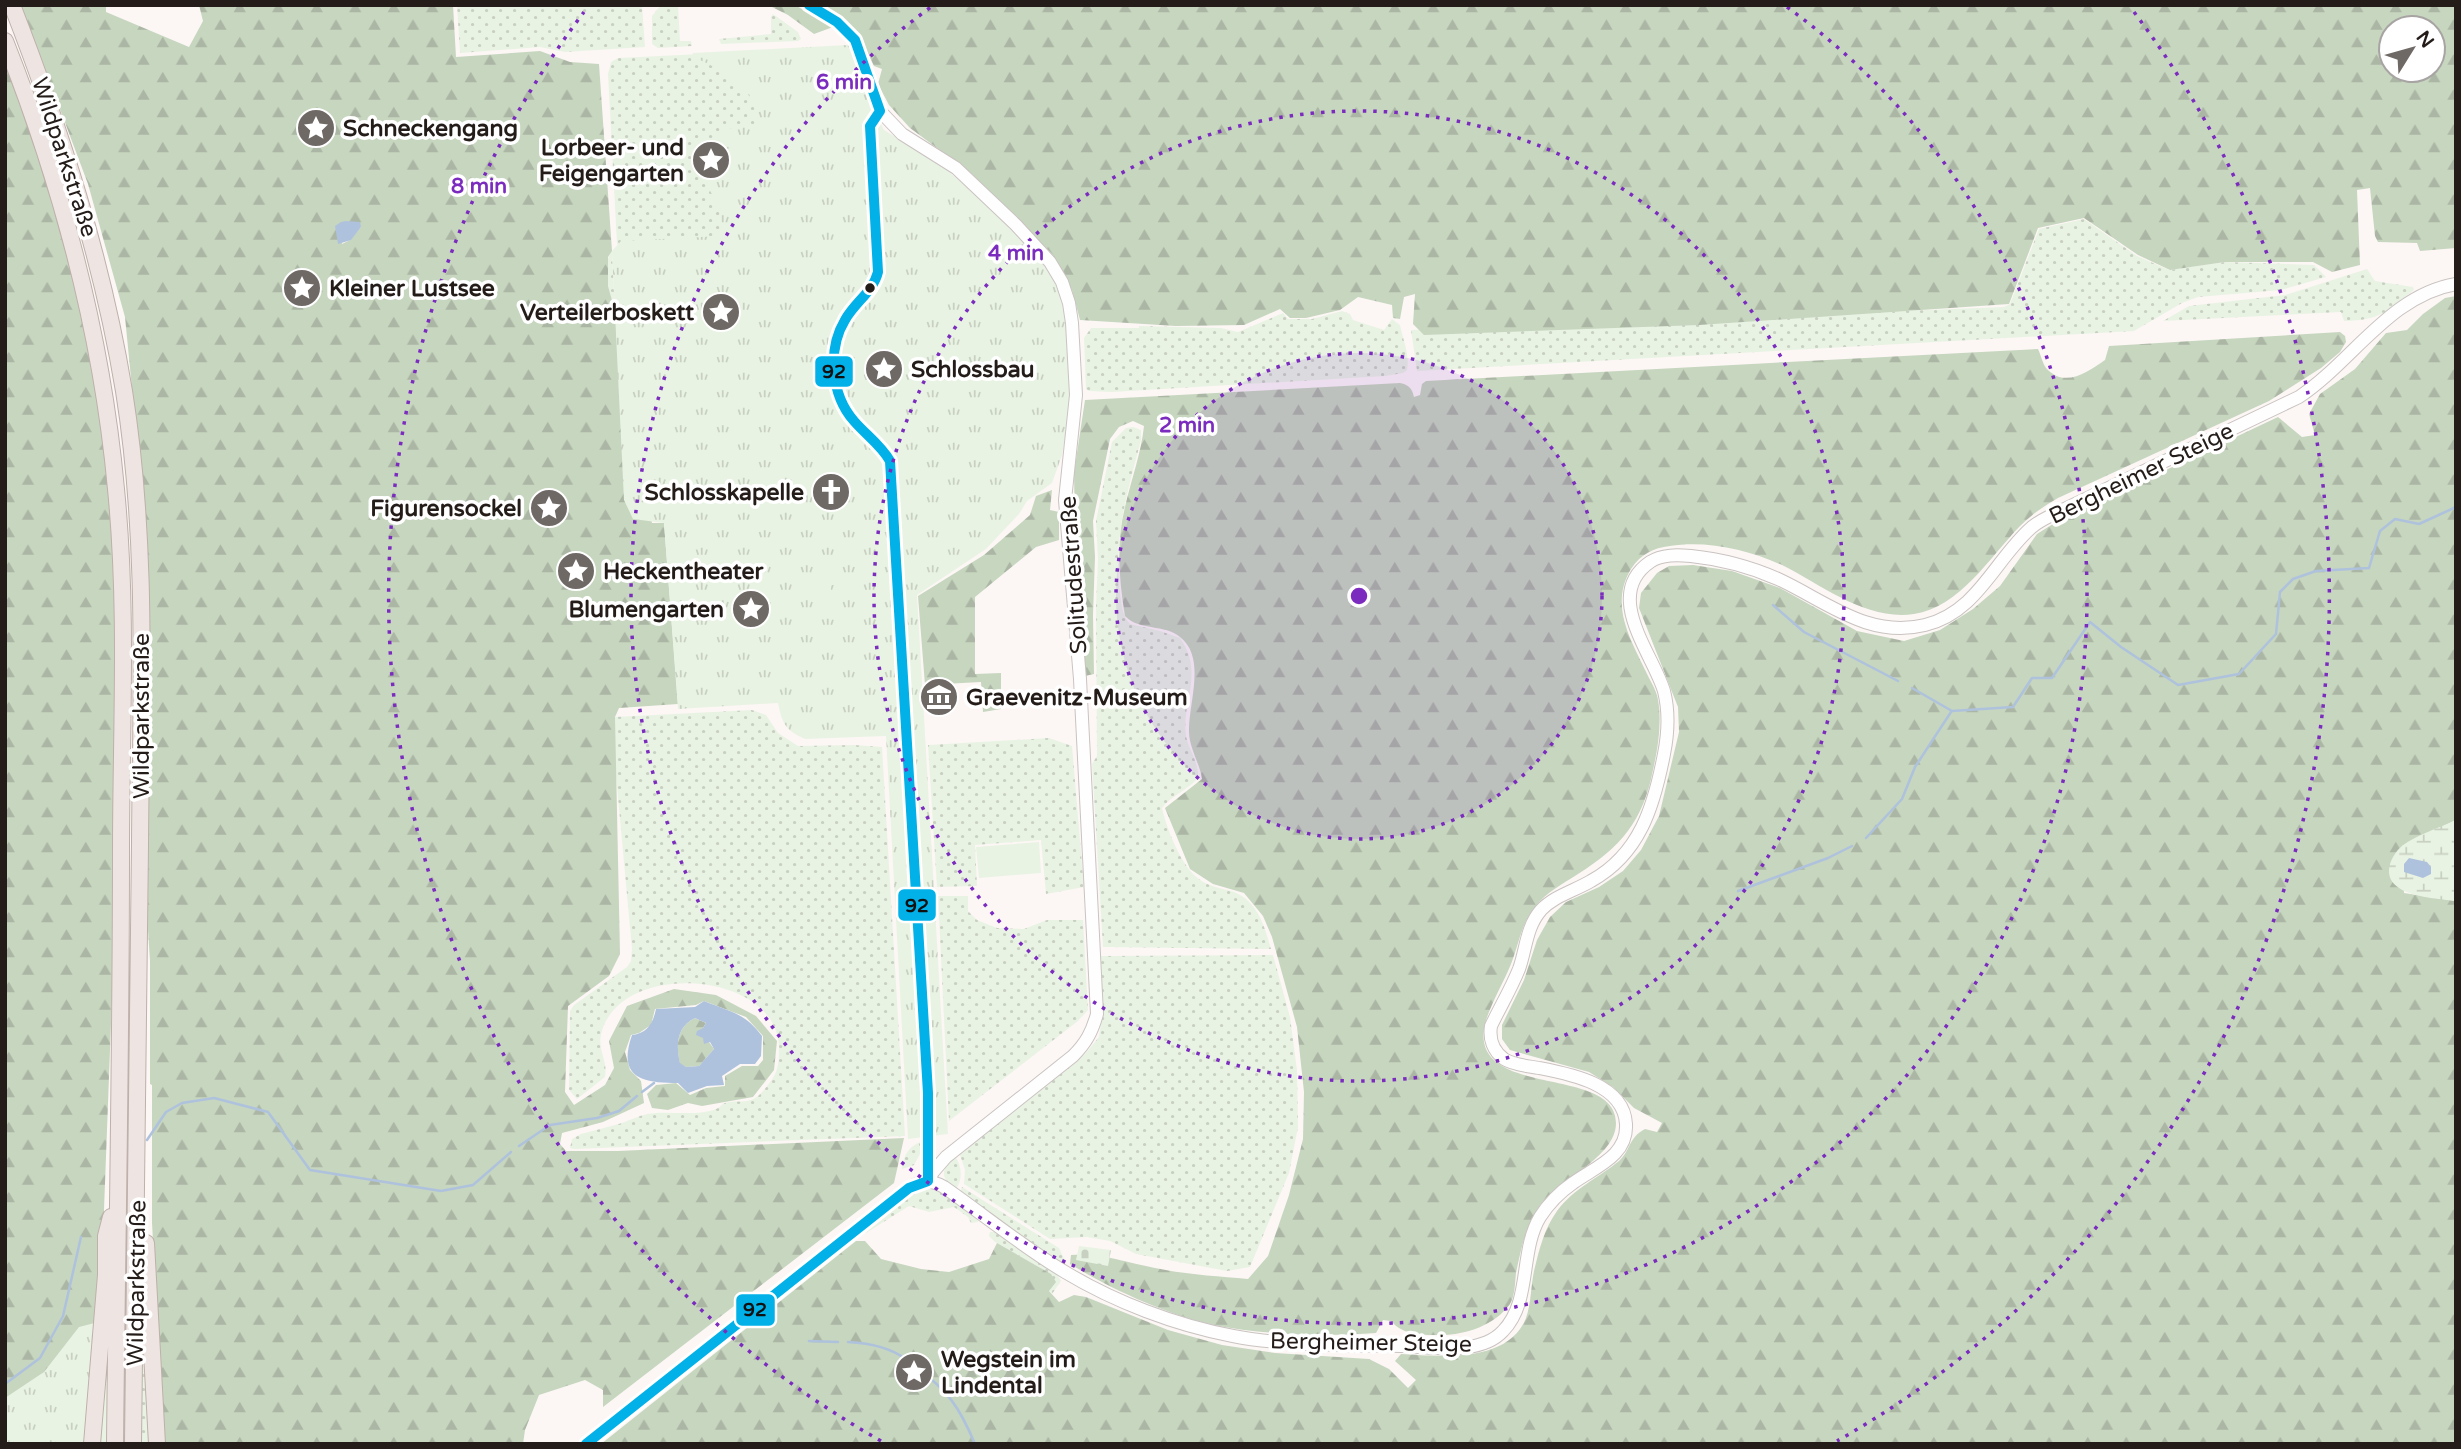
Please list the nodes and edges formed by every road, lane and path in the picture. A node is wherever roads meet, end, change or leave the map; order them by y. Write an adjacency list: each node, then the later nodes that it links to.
1 (12, 5): 5 (highway, Wildparkstraße)
2 (809, 5): 6 (street, Solitudestraße)
3 (5, 41): 7 (highway, Wildparkstraße)
4 (2456, 284): 6 (street, Bergheimer Steige)
5 (139, 978): 10 (highway, Wildparkstraße); 11 (highway)
6 (928, 1181): 12 (street)
7 (118, 1187): 8 (highway); 9 (highway, Wildparkstraße)
8 (92, 1444)
9 (115, 1444)
10 (134, 1444)
11 (157, 1444)
12 (586, 1444)

